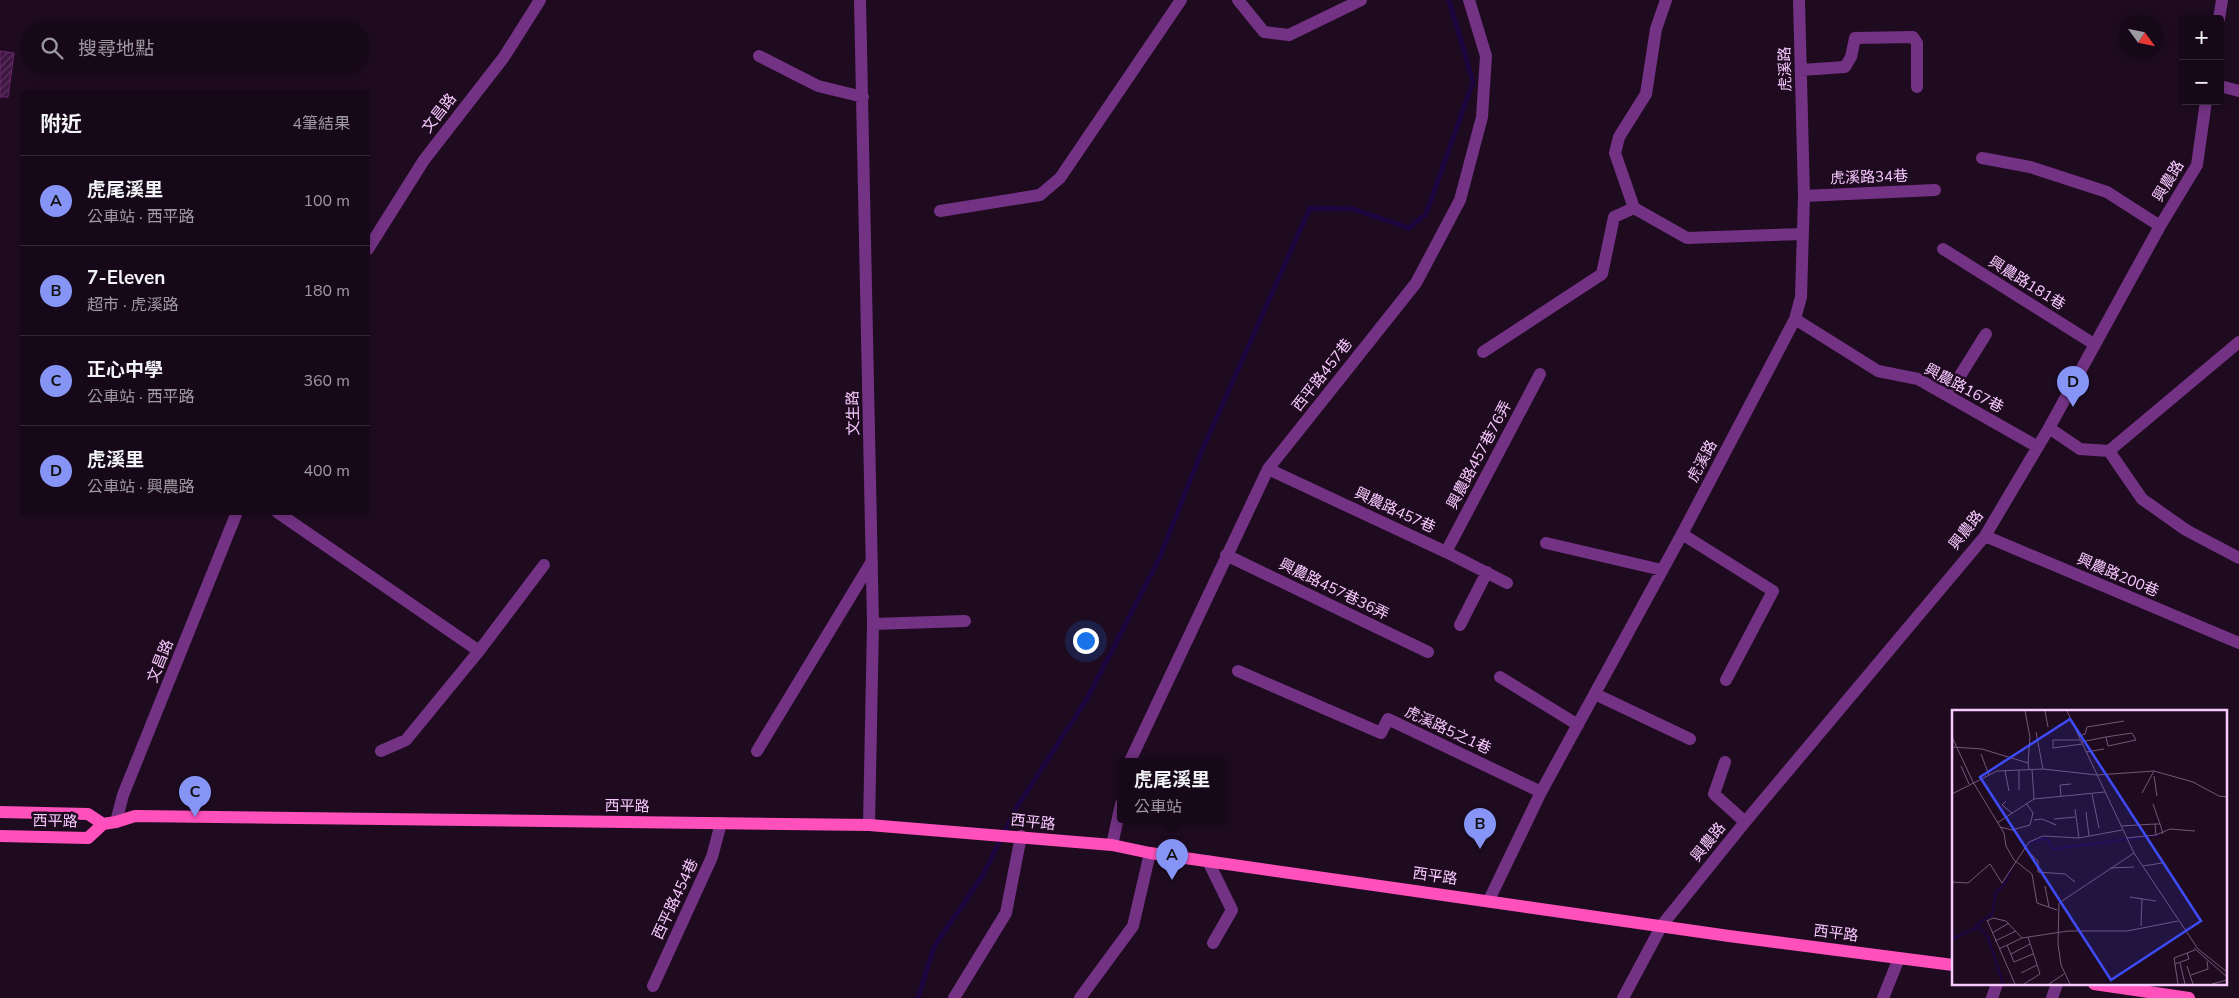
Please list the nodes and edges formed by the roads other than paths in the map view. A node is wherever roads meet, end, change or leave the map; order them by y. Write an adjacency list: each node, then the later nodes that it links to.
1 (540, 0): 25 (street, 文昌路)
2 (860, 0): 16 (street, 文生路)
3 (1181, 0): 22 (street)
4 (1238, 0): 5 (street)
5 (1361, 0)
6 (1469, 0): 37 (street, 西平路457巷)
7 (1666, 0): 21 (street)
8 (1799, 0): 12 (street, 虎溪路)
9 (2222, 0): 10 (street)
10 (2220, 15)
11 (760, 56): 16 (street)
12 (1801, 70): 13 (street); 20 (street, 虎溪路)
13 (1917, 87)
14 (2224, 87): 15 (street)
15 (2239, 91)
16 (863, 98): 46 (street, 文生路)
17 (2205, 105): 23 (street, 興農路)
18 (1982, 158): 23 (street)
19 (1935, 190): 20 (street, 虎溪路34巷)
20 (1804, 196): 24 (street, 虎溪路)
21 (1634, 208): 24 (street); 31 (street)
22 (940, 211)
23 (2160, 226): 30 (street, 興農路)
24 (1802, 234): 27 (street, 虎溪路)
25 (370, 246)
26 (1943, 249): 30 (street, 興農路181巷)
27 (1795, 319): 33 (street, 興農路167巷); 40 (street, 虎溪路)
28 (1986, 334): 33 (street)
29 (2239, 342): 36 (street)
30 (2094, 344): 34 (street, 興農路)
31 (1483, 352)
32 (1540, 374): 43 (street, 興農路457巷76弄)
33 (1948, 395): 35 (street, 興農路167巷)
34 (2049, 428): 35 (street, 興農路); 36 (street)
35 (2038, 447): 41 (street, 興農路)
36 (2109, 451): 45 (street)
37 (1268, 469): 43 (street, 興農路457巷); 44 (street, 西平路457巷)
38 (236, 515): 71 (street, 文昌路)
39 (280, 515): 55 (street)
40 (1682, 534): 48 (street, 虎溪路); 59 (street)
41 (1985, 536): 54 (street, 興農路200巷); 70 (street, 興農路)
42 (1546, 543): 48 (street)
43 (1446, 552): 49 (street, 興農路457巷)
44 (1226, 555): 56 (street, 興農路457巷36弄); 65 (street, 西平路457巷)
45 (2239, 558)
46 (872, 561): 52 (street, 文生路); 64 (street)
47 (544, 565): 55 (street)
48 (1662, 570): 60 (street, 虎溪路)
49 (1487, 572): 50 (street, 興農路457巷); 53 (street)
50 (1507, 583)
51 (965, 621): 52 (street)
52 (873, 624): 73 (street, 文生路)
53 (1460, 625)
54 (2239, 643)
55 (479, 651): 63 (street)
56 (1428, 652)
57 (1238, 671): 67 (street, 虎溪路5之1巷)
58 (1500, 677): 61 (street)
59 (1726, 680)
60 (1595, 694): 61 (street, 虎溪路); 62 (street)
61 (1578, 725): 67 (street, 虎溪路)
62 (1690, 739)
63 (381, 751)
64 (757, 751)
65 (1131, 758)
66 (1725, 762): 70 (street)
67 (1541, 792): 79 (street, 虎溪路)
68 (0, 812): 71 (main road, 西平路)
69 (1117, 822): 76 (street)
70 (1745, 822): 80 (street, 興農路)
71 (110, 823): 72 (main road, 西平路); 74 (main road, 西平路)
72 (720, 823): 73 (main road, 西平路); 84 (street, 西平路454巷)
73 (869, 824): 75 (main road, 西平路)
74 (0, 836)
75 (1021, 836): 76 (main road, 西平路); 87 (street)
76 (1112, 845): 77 (main road, 西平路)
77 (1150, 853): 78 (main road, 西平路); 88 (street)
78 (1208, 862): 79 (main road, 西平路); 81 (street)
79 (1489, 900): 80 (main road, 西平路)
80 (1662, 925): 82 (main road, 西平路); 89 (street, 興農路)
81 (1213, 943)
82 (1899, 958): 83 (main road, 西平路); 90 (street)
83 (1952, 965)
84 (653, 986)
85 (1996, 986): 91 (street)
86 (2108, 986): 92 (main road)
87 (954, 998)
88 (1080, 998)
89 (1623, 998)
90 (1882, 998)
91 (1992, 998)
92 (2189, 998)

